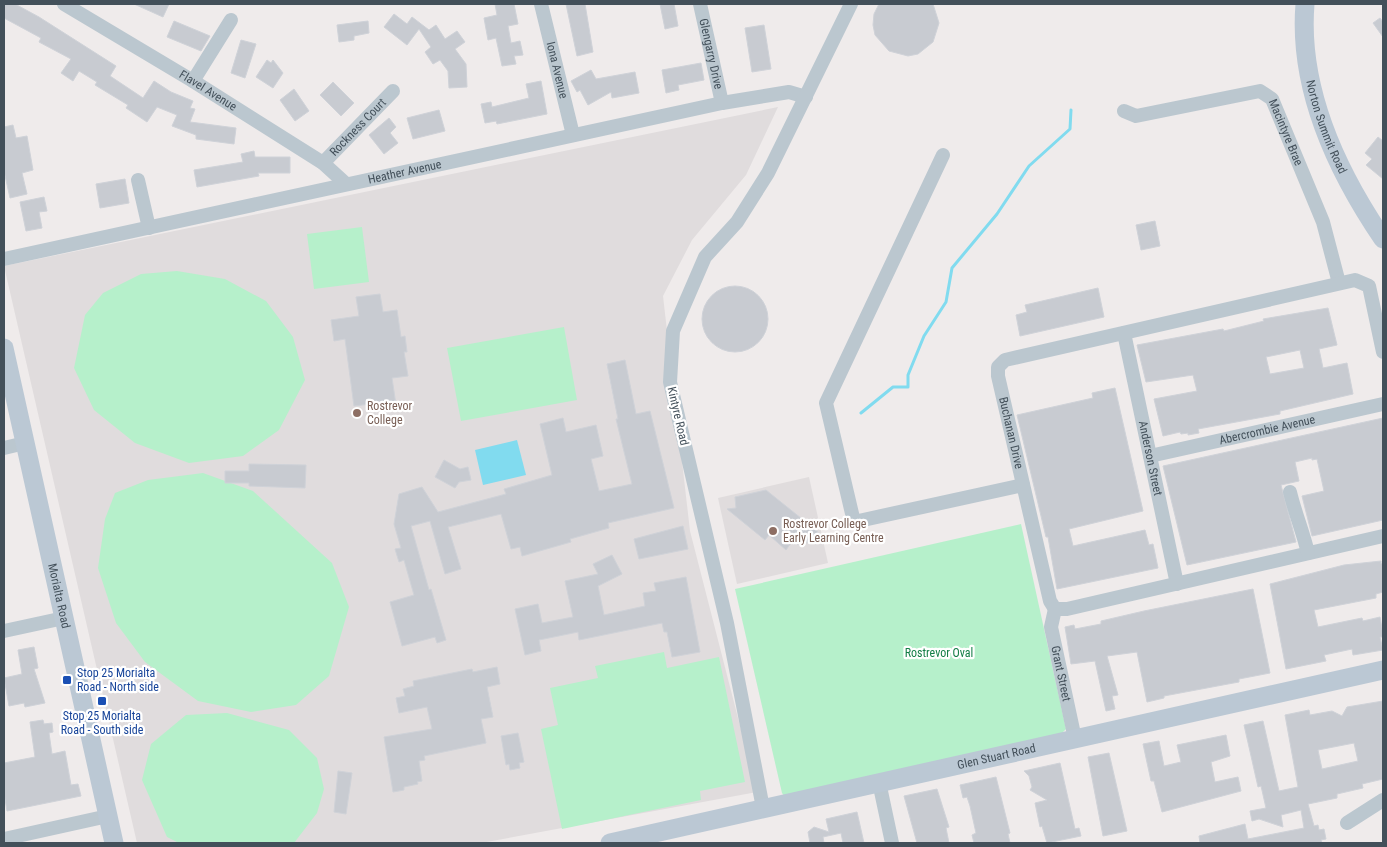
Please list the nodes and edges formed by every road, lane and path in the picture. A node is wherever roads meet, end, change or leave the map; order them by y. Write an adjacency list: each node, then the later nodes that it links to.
1 (64, 4): 7 (street, Flavel Avenue)
2 (541, 4): 12 (street, Iona Avenue)
3 (700, 4): 10 (street, Glengarry Drive)
4 (851, 4): 9 (street, Kintyre Road)
5 (1305, 4): 18 (street, Norton Summit Road)
6 (231, 20): 7 (street)
7 (193, 81): 14 (street, Flavel Avenue)
8 (393, 91): 14 (street, Rockness Court)
9 (806, 97): 10 (street, Heather Avenue); 40 (street, Kintyre Road)
10 (722, 103): 12 (street, Heather Avenue)
11 (1124, 111): 20 (street, Macintyre Brae)
12 (573, 135): 16 (street, Heather Avenue)
13 (942, 155): 28 (street)
14 (323, 163): 16 (street, Flavel Avenue)
15 (138, 180): 17 (street)
16 (346, 184): 17 (street, Heather Avenue)
17 (149, 228): 19 (street, Heather Avenue)
18 (1383, 239)
19 (4, 259)
20 (1338, 284): 21 (street, Buchanan Drive); 23 (street, Buchanan Drive)
21 (1124, 333): 27 (street, Anderson Street); 28 (street, Buchanan Drive)
22 (4, 348): 25 (street, Morialta Road)
23 (1383, 352)
24 (1383, 404): 27 (street, Abercrombie Avenue)
25 (25, 443): 26 (street); 34 (street, Morialta Road)
26 (4, 448)
27 (1150, 456): 32 (street, Anderson Street)
28 (1023, 485): 33 (street, Buchanan Drive)
29 (1290, 492): 31 (street)
30 (1383, 536): 31 (street)
31 (1308, 553): 32 (street)
32 (1177, 584): 33 (street)
33 (1055, 609): 37 (street, Grant Street)
34 (64, 618): 35 (street); 41 (street, Morialta Road)
35 (4, 631)
36 (1383, 670): 37 (street, Glen Stuart Road)
37 (1075, 739): 38 (street, Glen Stuart Road)
38 (879, 782): 40 (street, Glen Stuart Road); 46 (street)
39 (1383, 800): 42 (street)
40 (763, 808): 45 (street, Glen Stuart Road)
41 (108, 816): 43 (street); 44 (street, Morialta Road)
42 (1346, 823)
43 (4, 839)
44 (114, 843)
45 (610, 843)
46 (892, 843)

